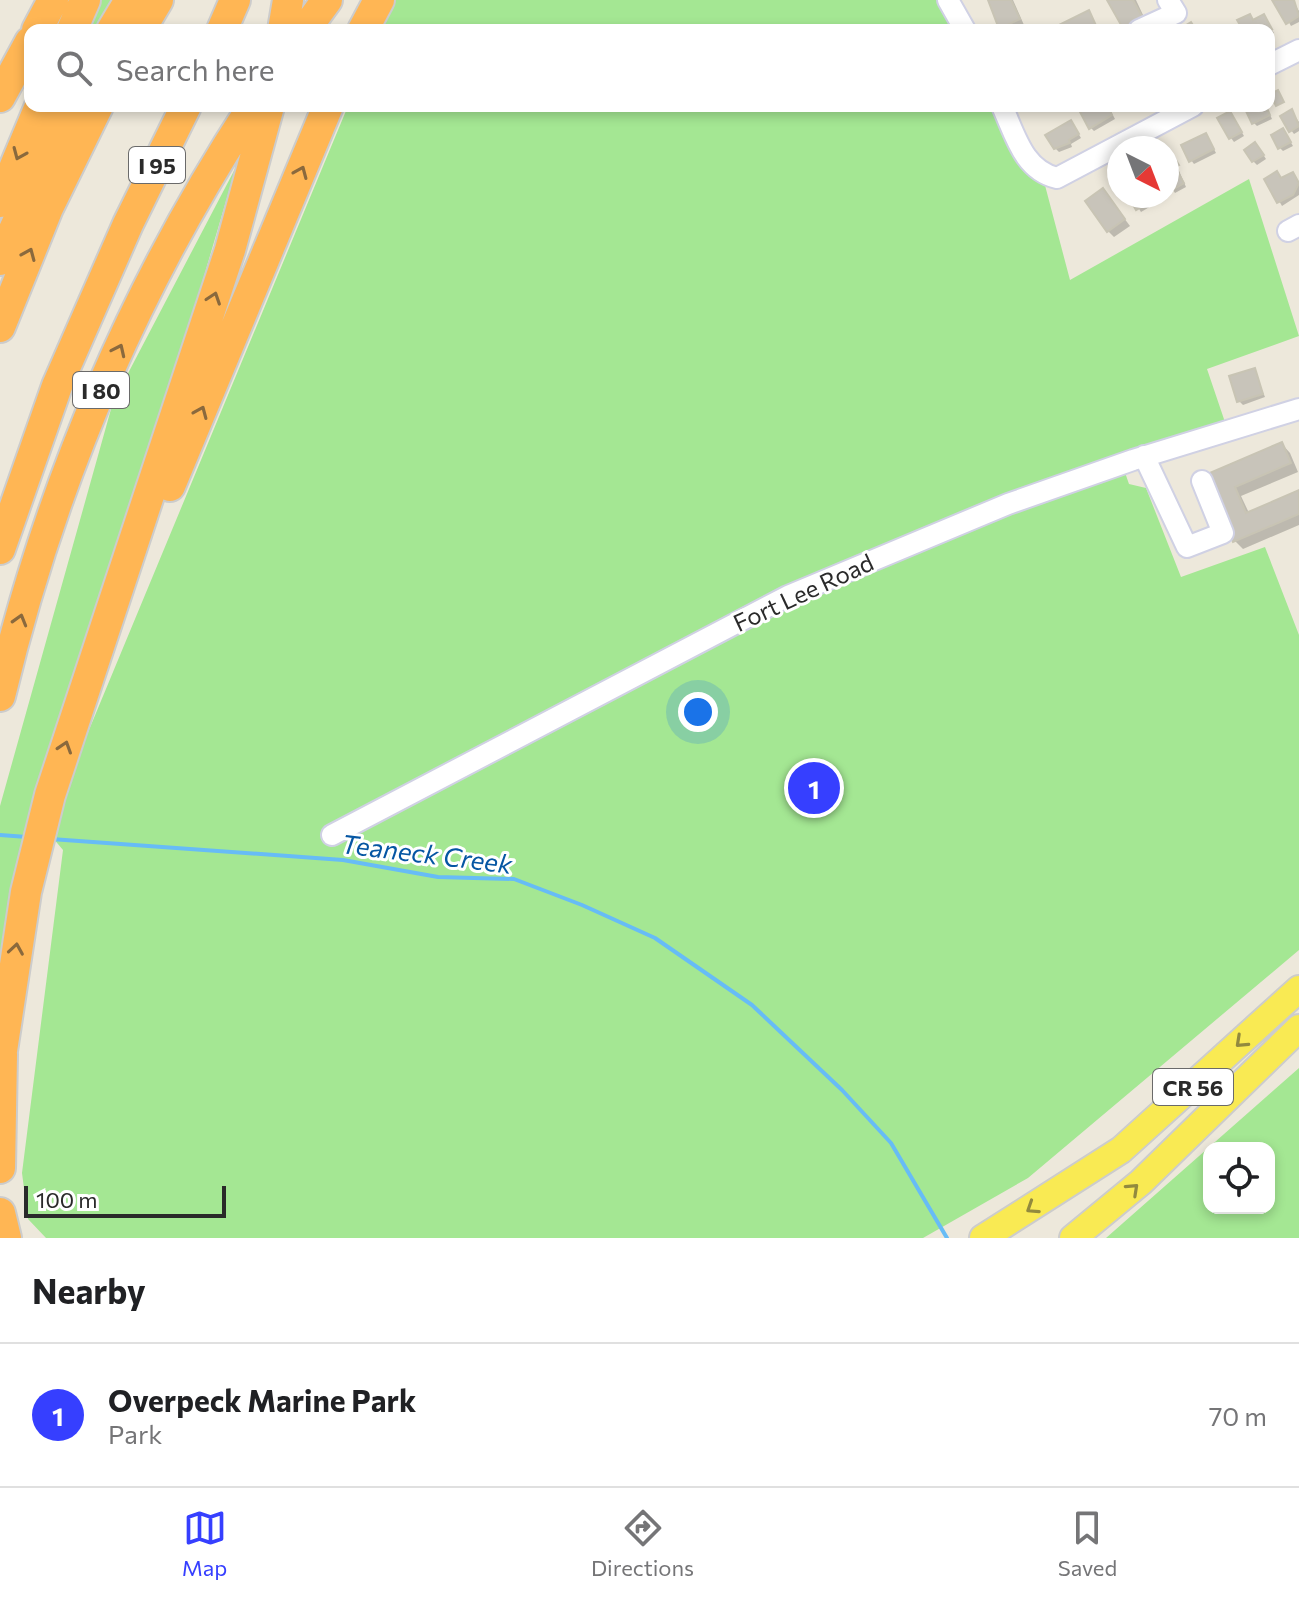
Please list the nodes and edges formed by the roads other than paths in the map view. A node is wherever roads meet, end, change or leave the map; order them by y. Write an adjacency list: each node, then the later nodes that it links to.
1 (53, 0): 11 (highway)
2 (85, 0): 12 (highway)
3 (130, 0): 13 (highway)
4 (158, 0): 14 (highway)
5 (235, 0): 15 (highway)
6 (288, 0): 16 (highway)
7 (327, 0): 17 (highway)
8 (379, 0): 18 (highway)
9 (948, 0): 19 (street)
10 (1168, 0): 20 (street)
11 (40, 24)
12 (75, 24)
13 (116, 24)
14 (144, 24)
15 (225, 24)
16 (284, 24)
17 (309, 24)
18 (366, 24)
19 (962, 24)
20 (1152, 24)
21 (1299, 50): 23 (street)
22 (24, 53): 24 (highway)
23 (1275, 62)
24 (0, 97)
25 (38, 112): 33 (highway, one-way to 33)
26 (68, 112): 35 (highway)
27 (95, 112): 36 (highway, one-way to 27)
28 (183, 112): 34 (highway, I 95)
29 (326, 112): 42 (highway, one-way to 29)
30 (1005, 112): 31 (street)
31 (1182, 112)
32 (262, 114): 42 (highway, one-way to 32); 43 (highway, I 80, one-way to 32)
33 (0, 202)
34 (128, 224): 39 (highway, I 95); 41 (highway, I 95)
35 (0, 260)
36 (0, 327)
37 (1297, 414): 38 (street, Fort Lee Road)
38 (1138, 458): 40 (street); 44 (street, Fort Lee Road)
39 (0, 478)
40 (1202, 481)
41 (0, 549)
42 (102, 638): 47 (highway, one-way to 42)
43 (0, 696)
44 (332, 835)
45 (1299, 989): 51 (main road, CR 56, one-way to 51)
46 (1299, 1028): 52 (main road, CR 56, one-way to 46)
47 (1, 1059): 48 (highway)
48 (0, 1168)
49 (0, 1213): 50 (highway)
50 (6, 1238)
51 (983, 1238)
52 (1073, 1238)

